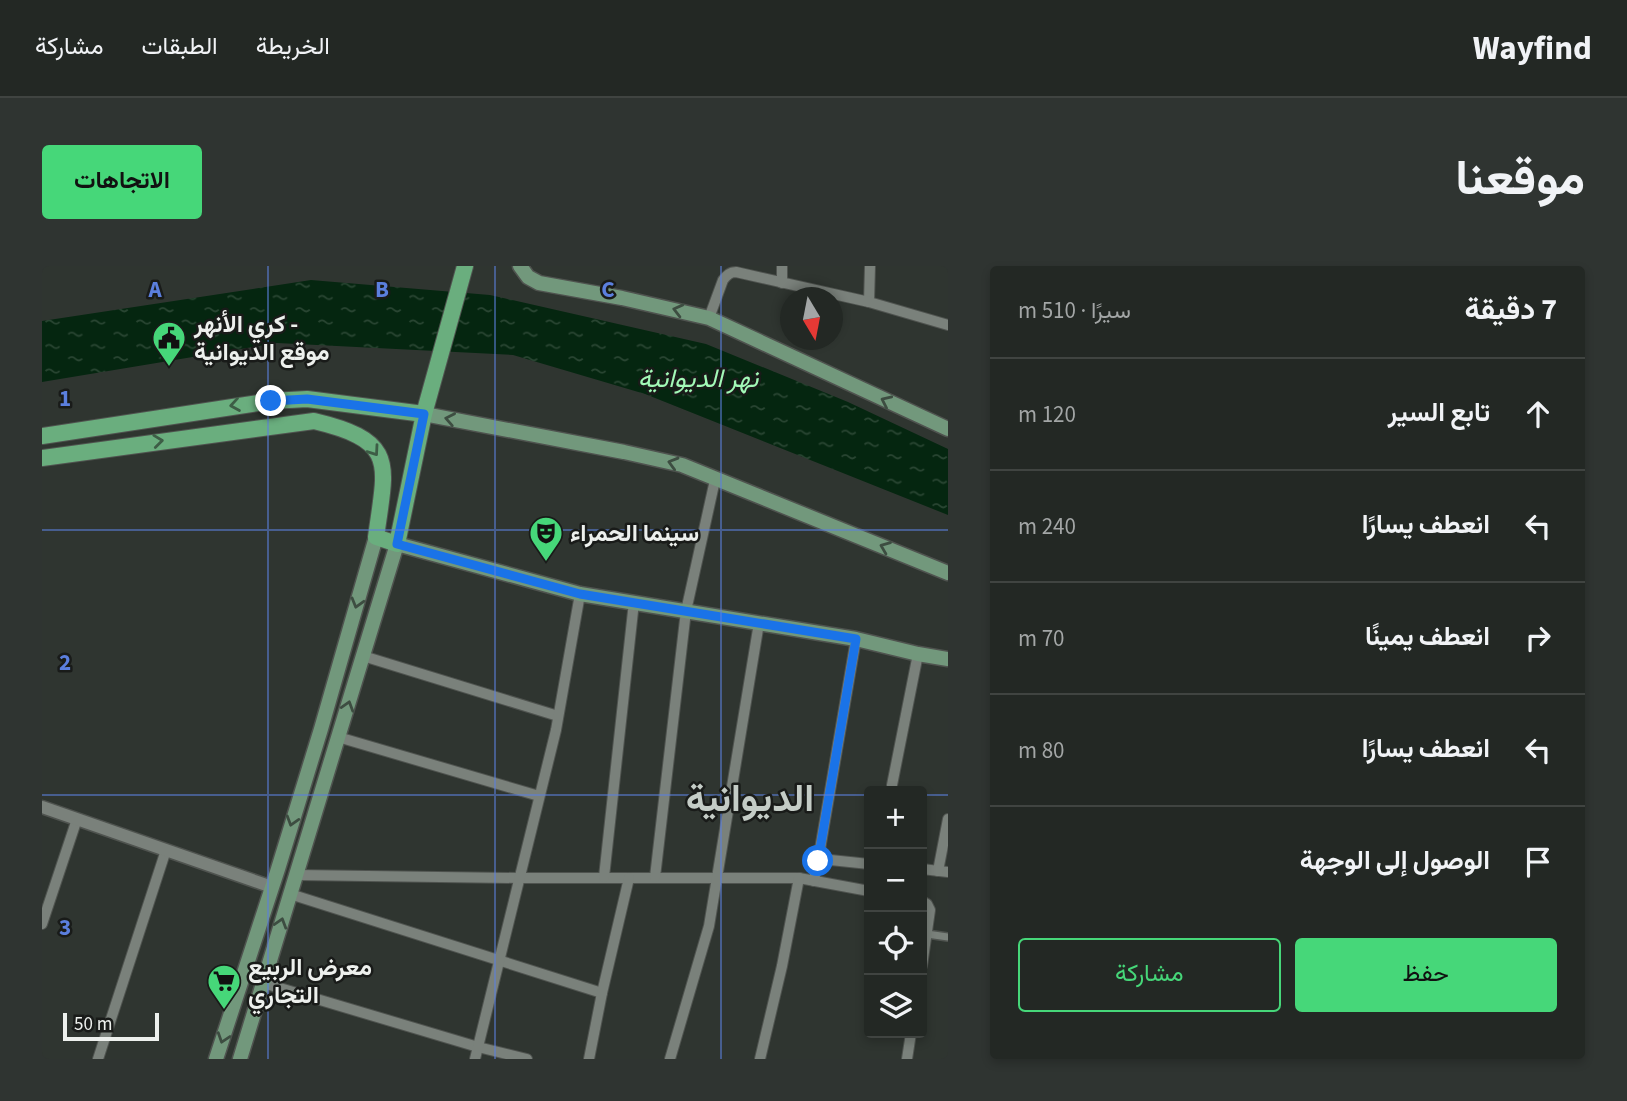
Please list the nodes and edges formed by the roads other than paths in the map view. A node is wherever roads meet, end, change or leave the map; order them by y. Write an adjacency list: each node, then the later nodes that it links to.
1 (466, 266): 9 (main road)
2 (520, 266): 7 (main road, one-way to 2)
3 (782, 266): 5 (street)
4 (870, 266): 6 (street)
5 (782, 283): 6 (street); 7 (street)
6 (869, 302): 8 (street)
7 (709, 318): 11 (main road, one-way to 7)
8 (948, 325)
9 (424, 414): 10 (main road, one-way to 10); 15 (main road, one-way to 9); 17 (main road)
10 (116, 424): 12 (main road); 13 (main road)
11 (948, 429)
12 (42, 436)
13 (118, 446): 14 (main road); 16 (main road, one-way to 16)
14 (42, 458)
15 (715, 480): 18 (main road, one-way to 15); 21 (street)
16 (376, 537): 17 (main road); 46 (main road, one-way to 46)
17 (397, 544): 19 (main road); 25 (main road)
18 (948, 573)
19 (580, 594): 20 (main road); 27 (street)
20 (634, 602): 21 (main road); 39 (street)
21 (686, 611): 22 (main road); 40 (street)
22 (758, 623): 23 (main road); 41 (street)
23 (856, 639): 24 (main road); 35 (street)
24 (918, 654): 26 (main road); 29 (street)
25 (363, 656): 27 (street); 28 (main road, one-way to 25)
26 (948, 659)
27 (558, 716): 30 (street)
28 (338, 737): 30 (street); 38 (main road)
29 (892, 785)
30 (539, 796): 42 (street)
31 (42, 807): 33 (street)
32 (948, 818): 37 (street)
33 (77, 819): 34 (street); 50 (street)
34 (166, 850): 46 (street); 58 (street)
35 (818, 861): 36 (street); 45 (street)
36 (864, 863)
37 (943, 871)
38 (296, 874): 42 (street); 48 (main road)
39 (604, 877): 42 (street); 43 (street)
40 (655, 877): 41 (street); 43 (street)
41 (718, 877): 44 (street); 64 (street)
42 (519, 878): 53 (street)
43 (629, 878): 55 (street)
44 (799, 878): 45 (street); 65 (street)
45 (814, 881): 47 (street)
46 (272, 887): 59 (main road, one-way to 59)
47 (864, 890)
48 (290, 894): 53 (street); 54 (main road, one-way to 48)
49 (927, 904): 51 (street)
50 (42, 924)
51 (927, 934): 52 (street)
52 (948, 937)
53 (499, 960): 55 (street); 57 (street)
54 (263, 983): 57 (street); 60 (main road)
55 (602, 993): 63 (street)
56 (910, 1038): 66 (street)
57 (478, 1047): 61 (street); 62 (street)
58 (97, 1059)
59 (216, 1059)
60 (240, 1059)
61 (475, 1059)
62 (527, 1059)
63 (589, 1059)
64 (670, 1059)
65 (760, 1059)
66 (907, 1059)

